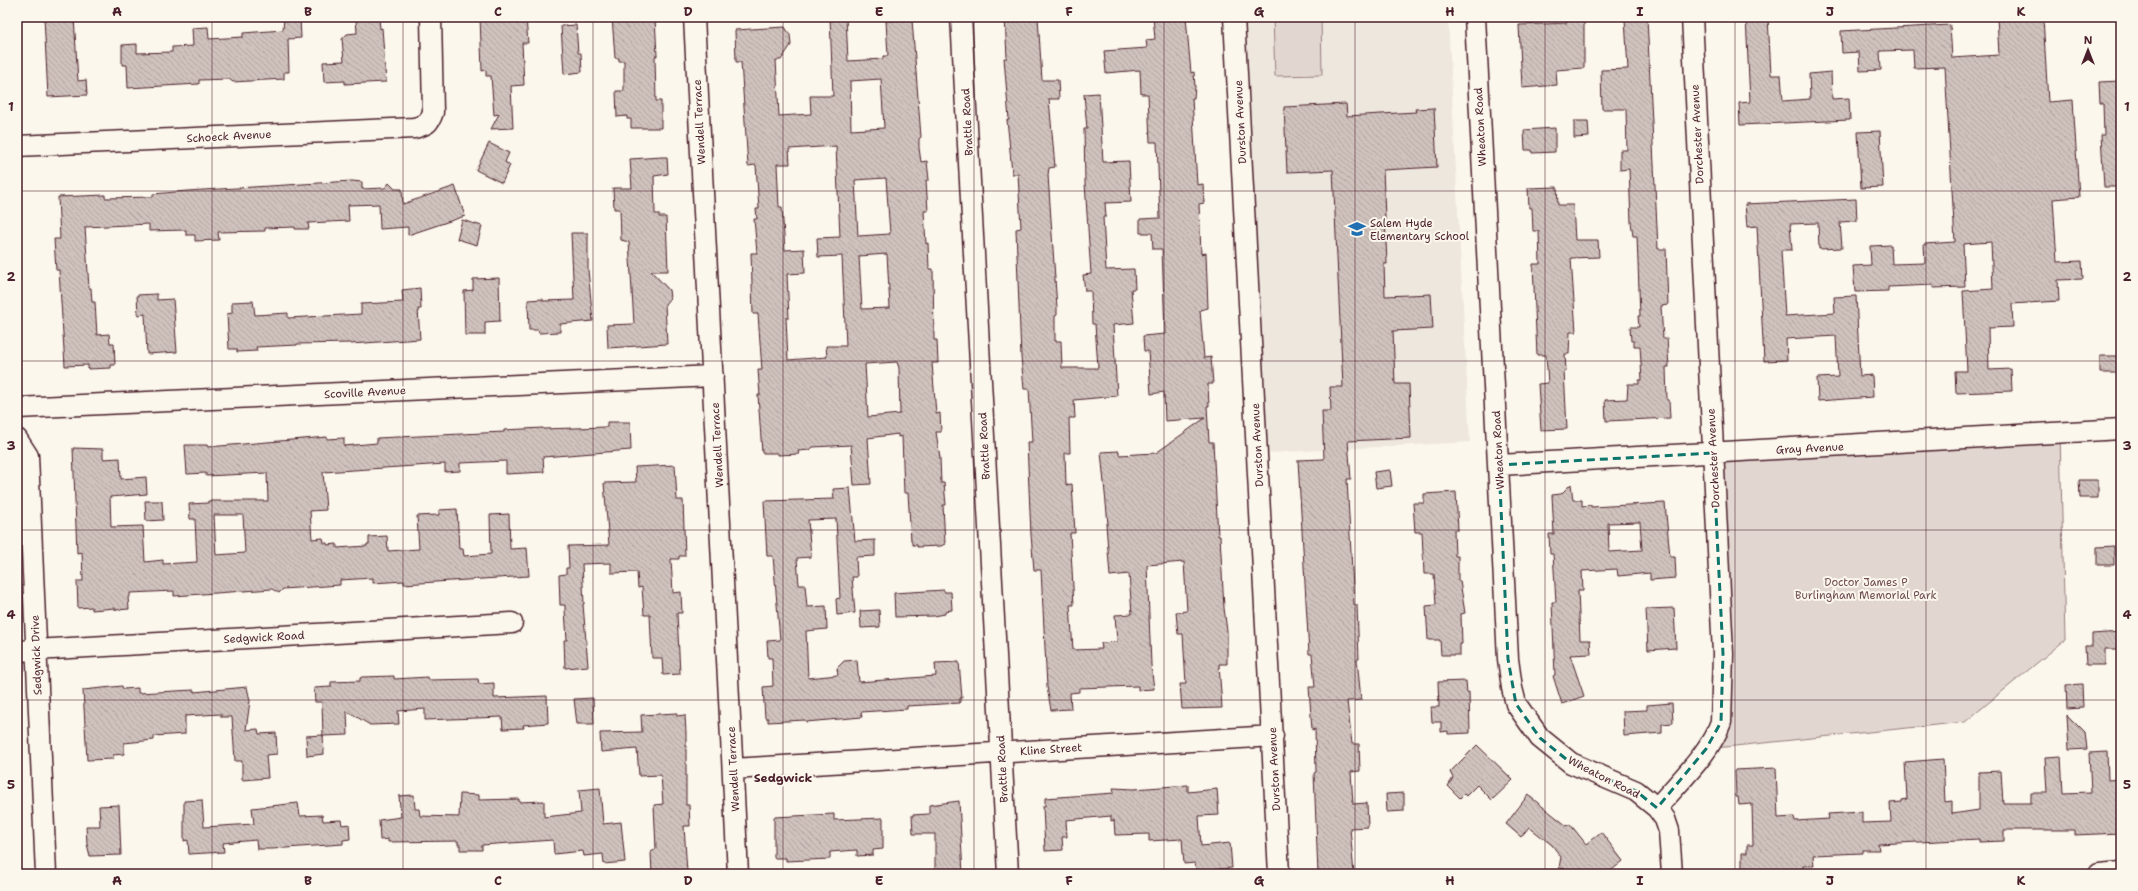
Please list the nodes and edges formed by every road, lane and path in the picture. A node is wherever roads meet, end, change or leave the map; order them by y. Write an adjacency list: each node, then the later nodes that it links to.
1 (431, 17): 7 (street, Schoeck Avenue)
2 (694, 17): 8 (street, Wendell Terrace)
3 (961, 17): 17 (street, Brattle Road)
4 (1234, 17): 16 (street, Durston Avenue)
5 (1475, 17): 13 (street, Wheaton Road)
6 (1692, 17): 12 (street, Dorchester Avenue)
7 (17, 146)
8 (713, 376): 9 (street, Scoville Avenue); 18 (street, Wendell Terrace)
9 (17, 408)
10 (2121, 429): 12 (street, Gray Avenue)
11 (17, 440): 15 (street, Sedgwick Drive)
12 (1712, 454): 13 (street, Gray Avenue); 19 (street, Dorchester Avenue)
13 (1499, 465): 19 (street, Wheaton Road)
14 (512, 623): 15 (street, Sedgwick Road)
15 (26, 650): 21 (street, Sedgwick Drive)
16 (1273, 736): 17 (street, Kline Street); 24 (street, Durston Avenue)
17 (1001, 752): 18 (street, Kline Street); 23 (street, Brattle Road)
18 (733, 769): 22 (street, Wendell Terrace)
19 (1657, 808): 25 (street)
20 (2121, 872): 26 (street)
21 (46, 874)
22 (738, 874)
23 (1008, 874)
24 (1279, 874)
25 (1672, 874)
26 (2099, 874)

